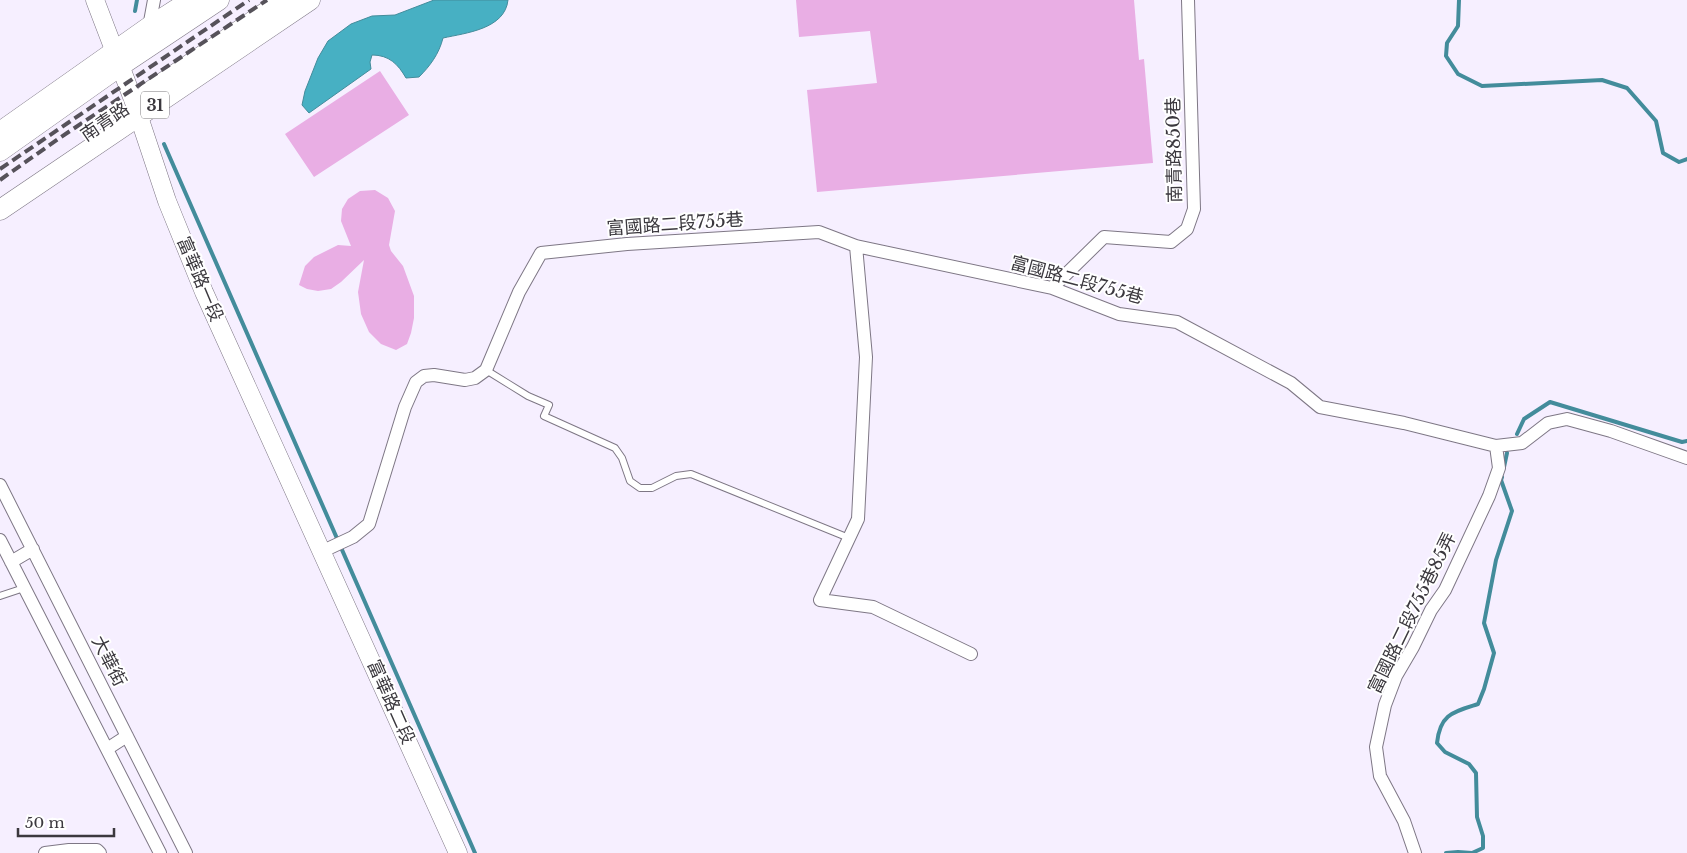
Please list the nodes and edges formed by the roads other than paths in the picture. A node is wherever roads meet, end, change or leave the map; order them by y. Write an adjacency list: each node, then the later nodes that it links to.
1 (95, 0): 9 (street, 富華路一段)
2 (154, 0): 8 (street)
3 (191, 0): 8 (main road)
4 (219, 0): 9 (main road, 南青路)
5 (284, 0): 10 (main road, 南青路 / 31)
6 (310, 0): 10 (main road, 31)
7 (1188, 0): 16 (street, 南青路850巷)
8 (149, 27): 9 (main road)
9 (117, 59): 10 (street, 富華路一段); 11 (main road); 12 (main road, 南青路)
10 (137, 109): 13 (main road, 南青路 / 31); 14 (main road, 31); 23 (street, 富華路一段)
11 (0, 132)
12 (0, 151)
13 (0, 194)
14 (0, 210)
15 (856, 246): 16 (street, 富國路二段755巷); 17 (street, 富國路二段755巷); 21 (street)
16 (1052, 288): 18 (street, 富國路二段755巷)
17 (486, 370): 21 (lane); 23 (street)
18 (1496, 446): 19 (street, 富國路二段755巷); 36 (street, 富國路二段755巷85弄)
19 (1687, 458)
20 (0, 485): 24 (street, 大華街)
21 (849, 538): 28 (street)
22 (0, 540): 25 (street)
23 (328, 548): 35 (street, 富華路二段)
24 (33, 549): 25 (street); 29 (street, 大華街)
25 (11, 562): 26 (street)
26 (24, 588): 27 (lane); 30 (street)
27 (0, 596)
28 (971, 654)
29 (128, 736): 30 (street); 34 (street, 大華街)
30 (107, 749): 31 (street)
31 (156, 852)
32 (45, 853): 33 (street)
33 (100, 853)
34 (186, 853)
35 (458, 853)
36 (1415, 853)

